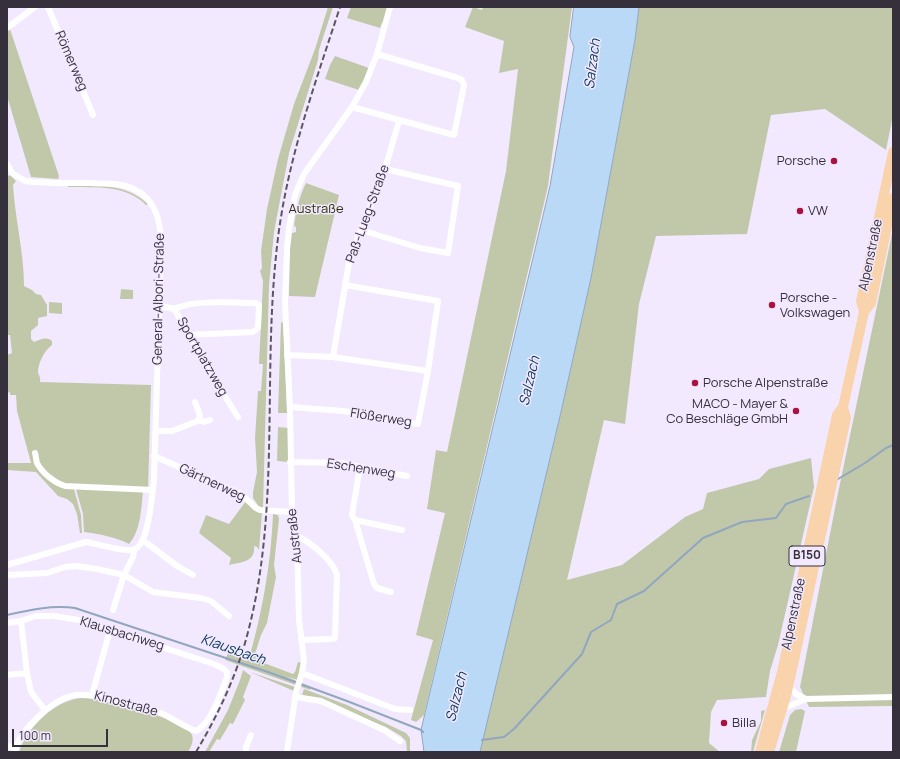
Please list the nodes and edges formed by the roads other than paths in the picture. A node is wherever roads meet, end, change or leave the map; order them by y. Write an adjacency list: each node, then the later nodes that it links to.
1 (35, 7): 4 (street)
2 (48, 7): 7 (street, Römerweg)
3 (390, 7): 5 (street, Austraße)
4 (7, 28)
5 (377, 54): 6 (street, Austraße); 8 (street)
6 (352, 107): 8 (street); 19 (street, Austraße)
7 (93, 115)
8 (399, 121): 11 (street, Paß-Lueg-Straße)
9 (893, 152): 17 (main road, Alpenstraße / B150)
10 (7, 164): 15 (street, General-Albori-Straße)
11 (385, 169): 13 (street, Paß-Lueg-Straße); 13 (street)
12 (893, 198): 17 (main road, Alpenstraße / B150)
13 (360, 230): 14 (street, Paß-Lueg-Straße)
14 (345, 284): 20 (street, Paß-Lueg-Straße); 21 (street)
15 (159, 306): 16 (street, Sportplatzweg); 28 (street, General-Albori-Straße)
16 (173, 309): 18 (street, Sportplatzweg); 18 (street)
17 (864, 312): 24 (main road, Alpenstraße / B150)
18 (188, 335): 25 (street, Sportplatzweg)
19 (287, 355): 20 (street); 23 (street, Austraße)
20 (333, 357): 21 (street)
21 (428, 371): 23 (street, Flößerweg)
22 (195, 402): 26 (street)
23 (290, 407): 31 (street, Austraße)
24 (843, 407): 56 (main road, Alpenstraße / B150); 70 (main road, Alpenstraße / B150)
25 (238, 417)
26 (199, 420): 27 (street); 28 (street)
27 (210, 420)
28 (156, 431): 30 (street, General-Albori-Straße)
29 (35, 453): 34 (street)
30 (154, 456): 34 (street, General-Albori-Straße); 35 (street, Gärtnerweg)
31 (290, 462): 32 (street, Eschenweg); 35 (street, Austraße)
32 (360, 467): 33 (street, Eschenweg); 36 (street)
33 (407, 476)
34 (153, 490): 39 (street, General-Albori-Straße)
35 (292, 512): 38 (street, Austraße)
36 (355, 520): 37 (street); 45 (street)
37 (402, 530)
38 (297, 536): 51 (street, Austraße); 51 (street)
39 (144, 541): 40 (street); 44 (street)
40 (134, 550): 41 (street); 43 (street)
41 (7, 565)
42 (7, 575): 43 (street)
43 (124, 575): 46 (street); 47 (street)
44 (193, 575)
45 (391, 592)
46 (113, 610)
47 (229, 616)
48 (21, 621): 49 (street, Klausbachweg); 50 (street, Klausbachweg); 52 (street)
49 (7, 622)
50 (110, 630): 55 (street, Klausbachweg); 57 (street)
51 (301, 640): 53 (street, Austraße)
52 (27, 673): 54 (street); 62 (street)
53 (302, 674): 58 (street, Austraße); 63 (street)
54 (7, 675)
55 (227, 677): 57 (street, Kinostraße)
56 (788, 685): 60 (street); 61 (main road, Alpenstraße / B150)
57 (92, 694): 62 (street, Kinostraße)
58 (296, 694): 65 (street); 69 (street, Austraße)
59 (893, 697): 60 (street)
60 (806, 699): 61 (street)
61 (782, 709): 71 (main road, Alpenstraße / B150)
62 (45, 710): 67 (street, Kinostraße)
63 (410, 710)
64 (251, 735): 68 (street)
65 (400, 741)
66 (7, 746): 67 (street)
67 (15, 750)
68 (246, 752)
69 (287, 752)
70 (760, 752)
71 (769, 752)

